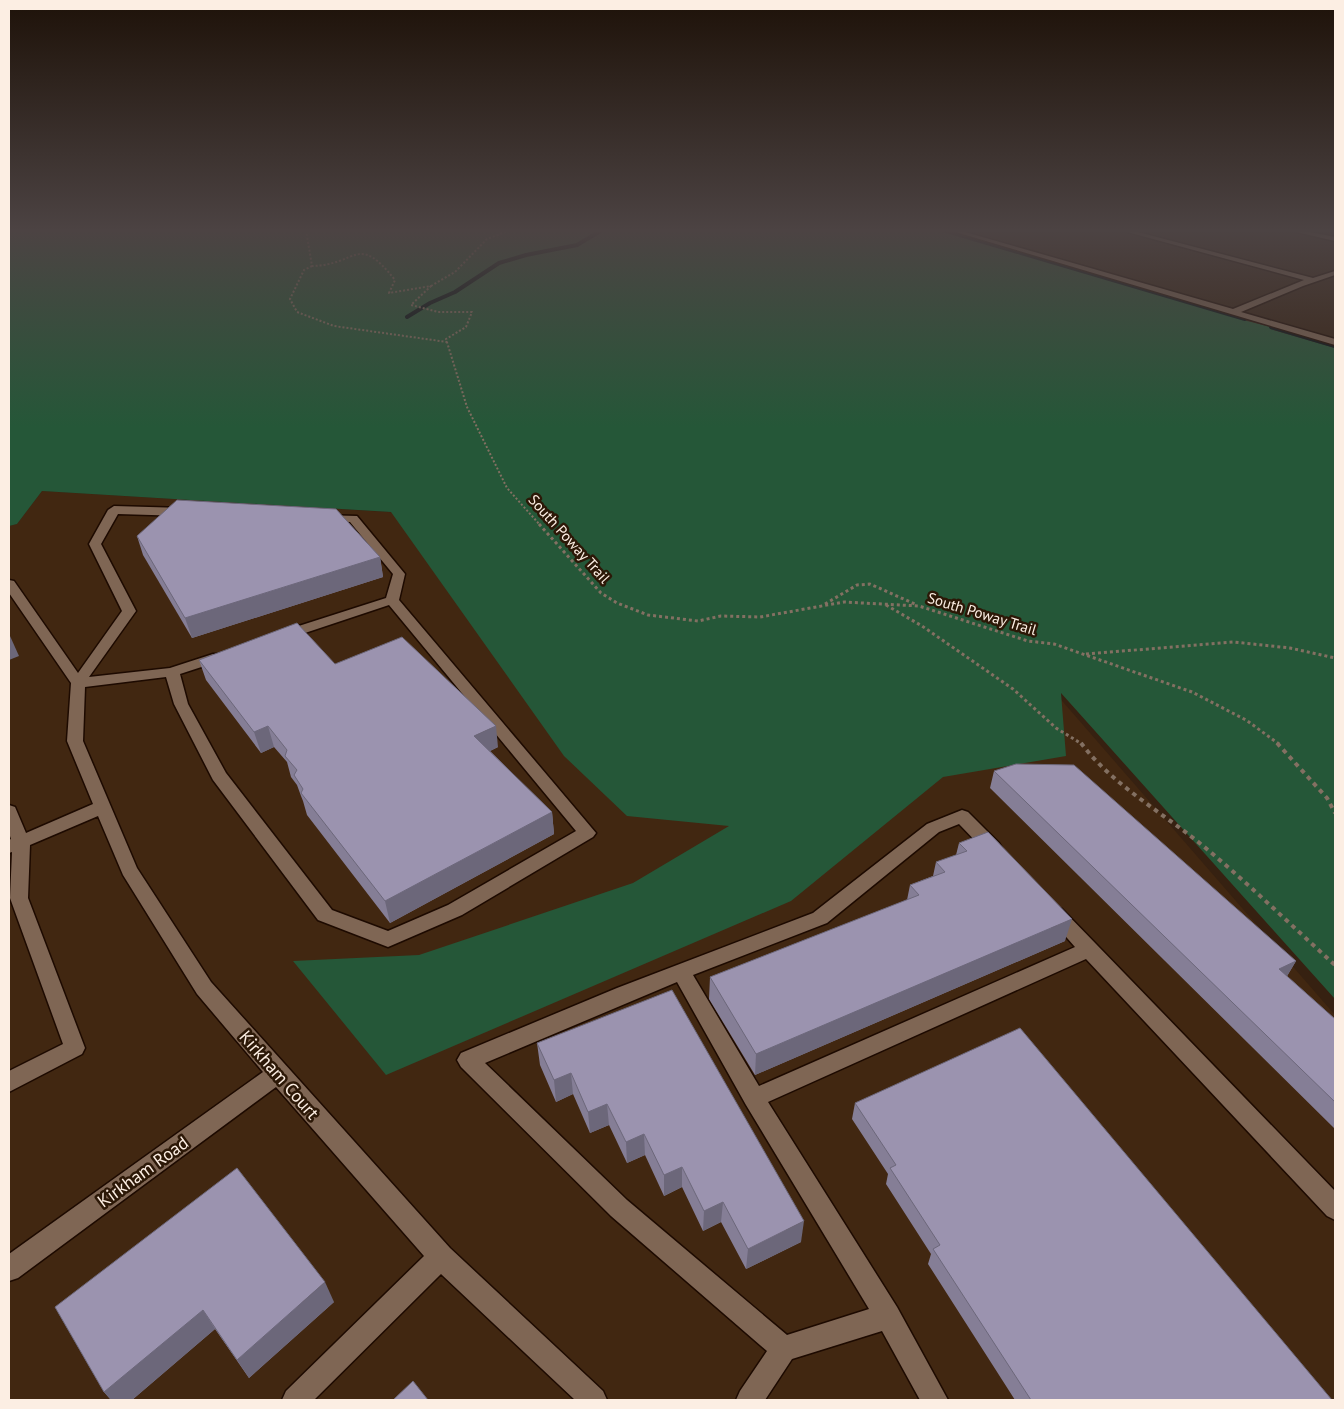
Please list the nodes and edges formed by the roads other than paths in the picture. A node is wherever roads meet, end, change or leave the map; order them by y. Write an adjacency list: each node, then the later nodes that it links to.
1 (1178, 296): 3 (street)
2 (1274, 296): 3 (street)
3 (1234, 312): 4 (street)
4 (1335, 342)
5 (194, 513): 12 (street)
6 (313, 518): 8 (street)
7 (9, 584): 12 (street)
8 (392, 600): 9 (street); 11 (street)
9 (274, 638)
10 (229, 653): 11 (street)
11 (172, 672): 12 (street)
12 (78, 683): 13 (street, Kirkham Court)
13 (103, 807): 15 (street); 21 (street, Kirkham Court)
14 (9, 811): 15 (street)
15 (15, 844): 17 (street)
16 (1009, 865): 20 (street)
17 (14, 900): 22 (street)
18 (1042, 900): 19 (street)
19 (1089, 949): 23 (street); 24 (street)
20 (681, 972): 23 (street); 28 (street)
21 (278, 1074): 25 (street, Kirkham Court); 26 (street, Kirkham Road)
22 (9, 1082)
23 (754, 1098): 27 (street)
24 (1335, 1208)
25 (441, 1257): 29 (street); 30 (street, Kirkham Court)
26 (9, 1269)
27 (888, 1316): 28 (street); 32 (street)
28 (784, 1349): 31 (street)
29 (295, 1400)
30 (594, 1400)
31 (749, 1400)
32 (935, 1400)

